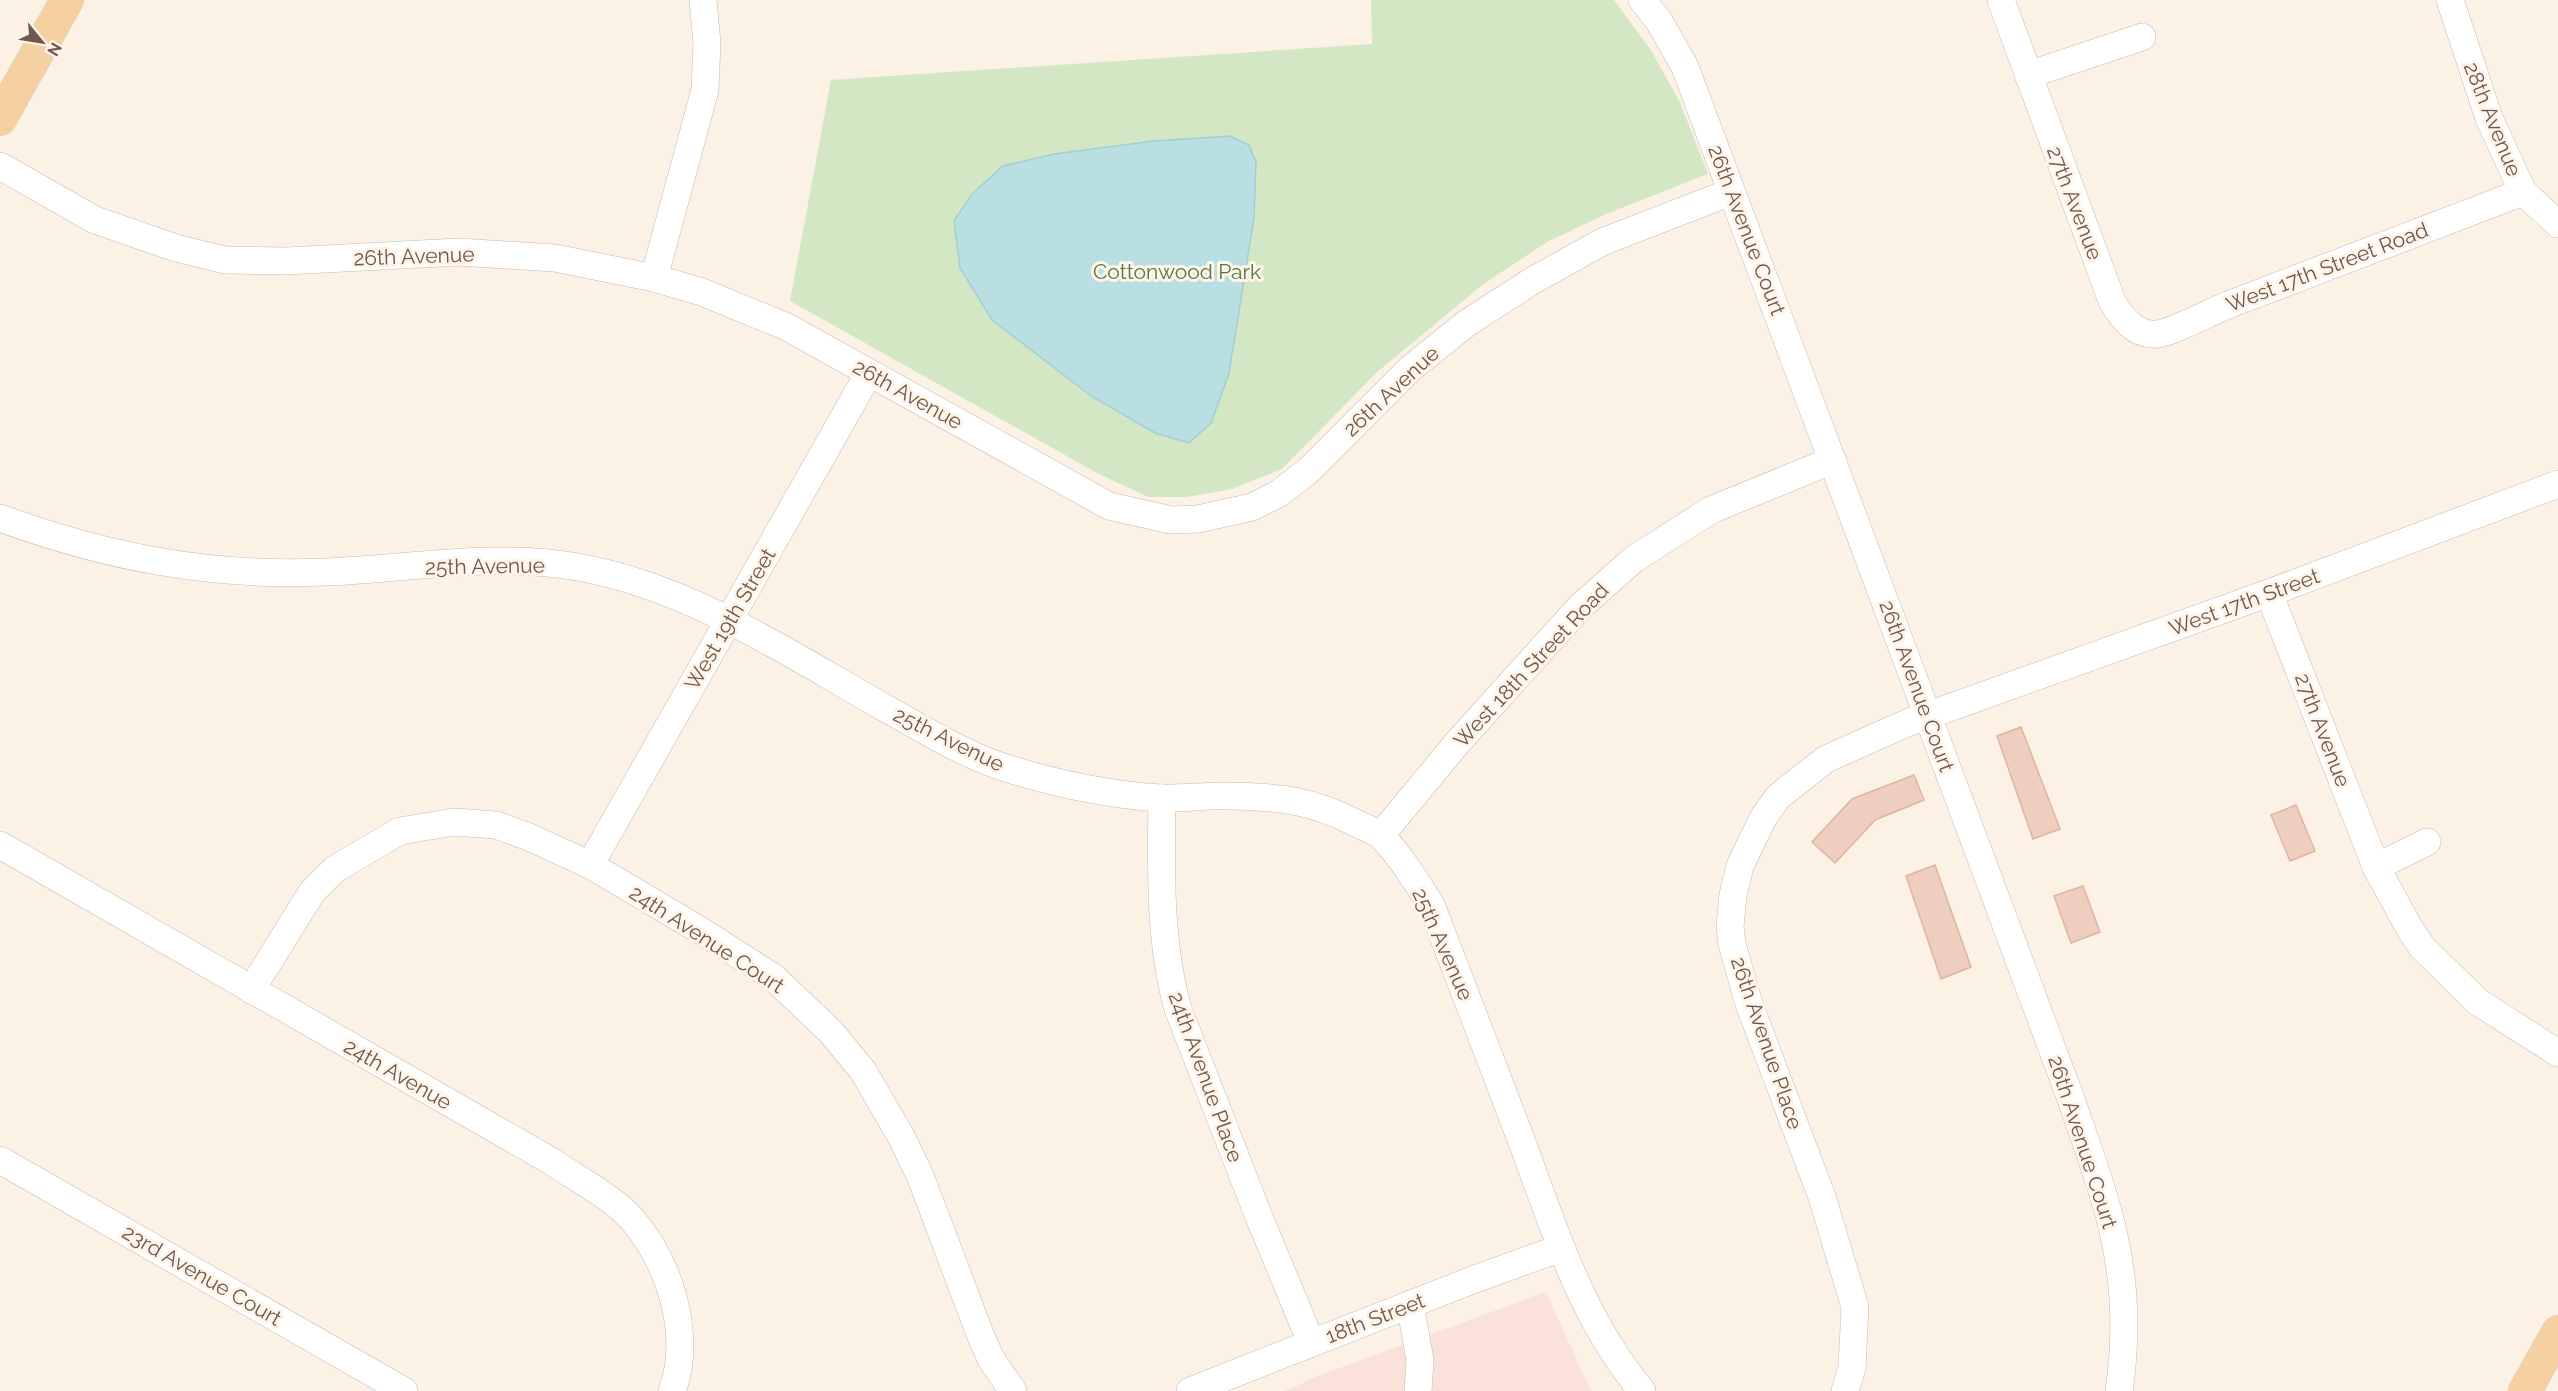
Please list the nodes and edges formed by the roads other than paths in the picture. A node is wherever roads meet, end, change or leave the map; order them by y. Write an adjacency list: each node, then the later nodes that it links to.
1 (67, 0): 8 (main road)
2 (703, 0): 13 (street)
3 (1642, 0): 10 (street, 26th Avenue Court)
4 (2001, 0): 7 (street, 27th Avenue)
5 (2450, 0): 11 (street, 28th Avenue)
6 (2142, 37): 7 (street)
7 (2028, 75): 14 (street, 27th Avenue)
8 (0, 119)
9 (0, 166): 13 (street, 26th Avenue)
10 (1731, 192): 15 (street, 26th Avenue); 16 (street, 26th Avenue Court)
11 (2523, 192): 12 (street, 28th Avenue); 14 (street, West 17th Street Road)
12 (2558, 224)
13 (654, 278): 15 (street, 26th Avenue)
14 (2131, 326)
15 (869, 373): 20 (street, West 19th Street)
16 (1833, 460): 21 (street, 26th Avenue Court); 23 (street, West 18th Street Road)
17 (2558, 484): 19 (street, West 17th Street)
18 (0, 518): 20 (street, 25th Avenue)
19 (2269, 593): 21 (street, West 17th Street); 27 (street, 27th Avenue)
20 (730, 620): 22 (street, 25th Avenue); 26 (street, West 19th Street)
21 (1928, 715): 41 (street, 26th Avenue Place); 42 (street, 26th Avenue Court)
22 (1162, 798): 23 (street, 25th Avenue); 34 (street, 24th Avenue Place)
23 (1381, 835): 31 (street, 25th Avenue)
24 (2427, 842): 27 (street)
25 (0, 845): 28 (street, 24th Avenue)
26 (590, 865): 28 (street, 24th Avenue Court); 37 (street, 24th Avenue Court)
27 (2376, 867): 29 (street, 27th Avenue)
28 (251, 990): 36 (street, 24th Avenue)
29 (2558, 1053)
30 (0, 1160): 35 (street, 23rd Avenue Court)
31 (1561, 1248): 32 (street, 18th Street); 40 (street, 25th Avenue)
32 (1410, 1304): 34 (street, 18th Street); 39 (street)
33 (2558, 1332): 43 (main road)
34 (1311, 1342): 38 (street, 18th Street)
35 (404, 1391)
36 (672, 1391)
37 (1013, 1391)
38 (1190, 1391)
39 (1418, 1391)
40 (1642, 1391)
41 (1845, 1391)
42 (2119, 1391)
43 (2525, 1391)

